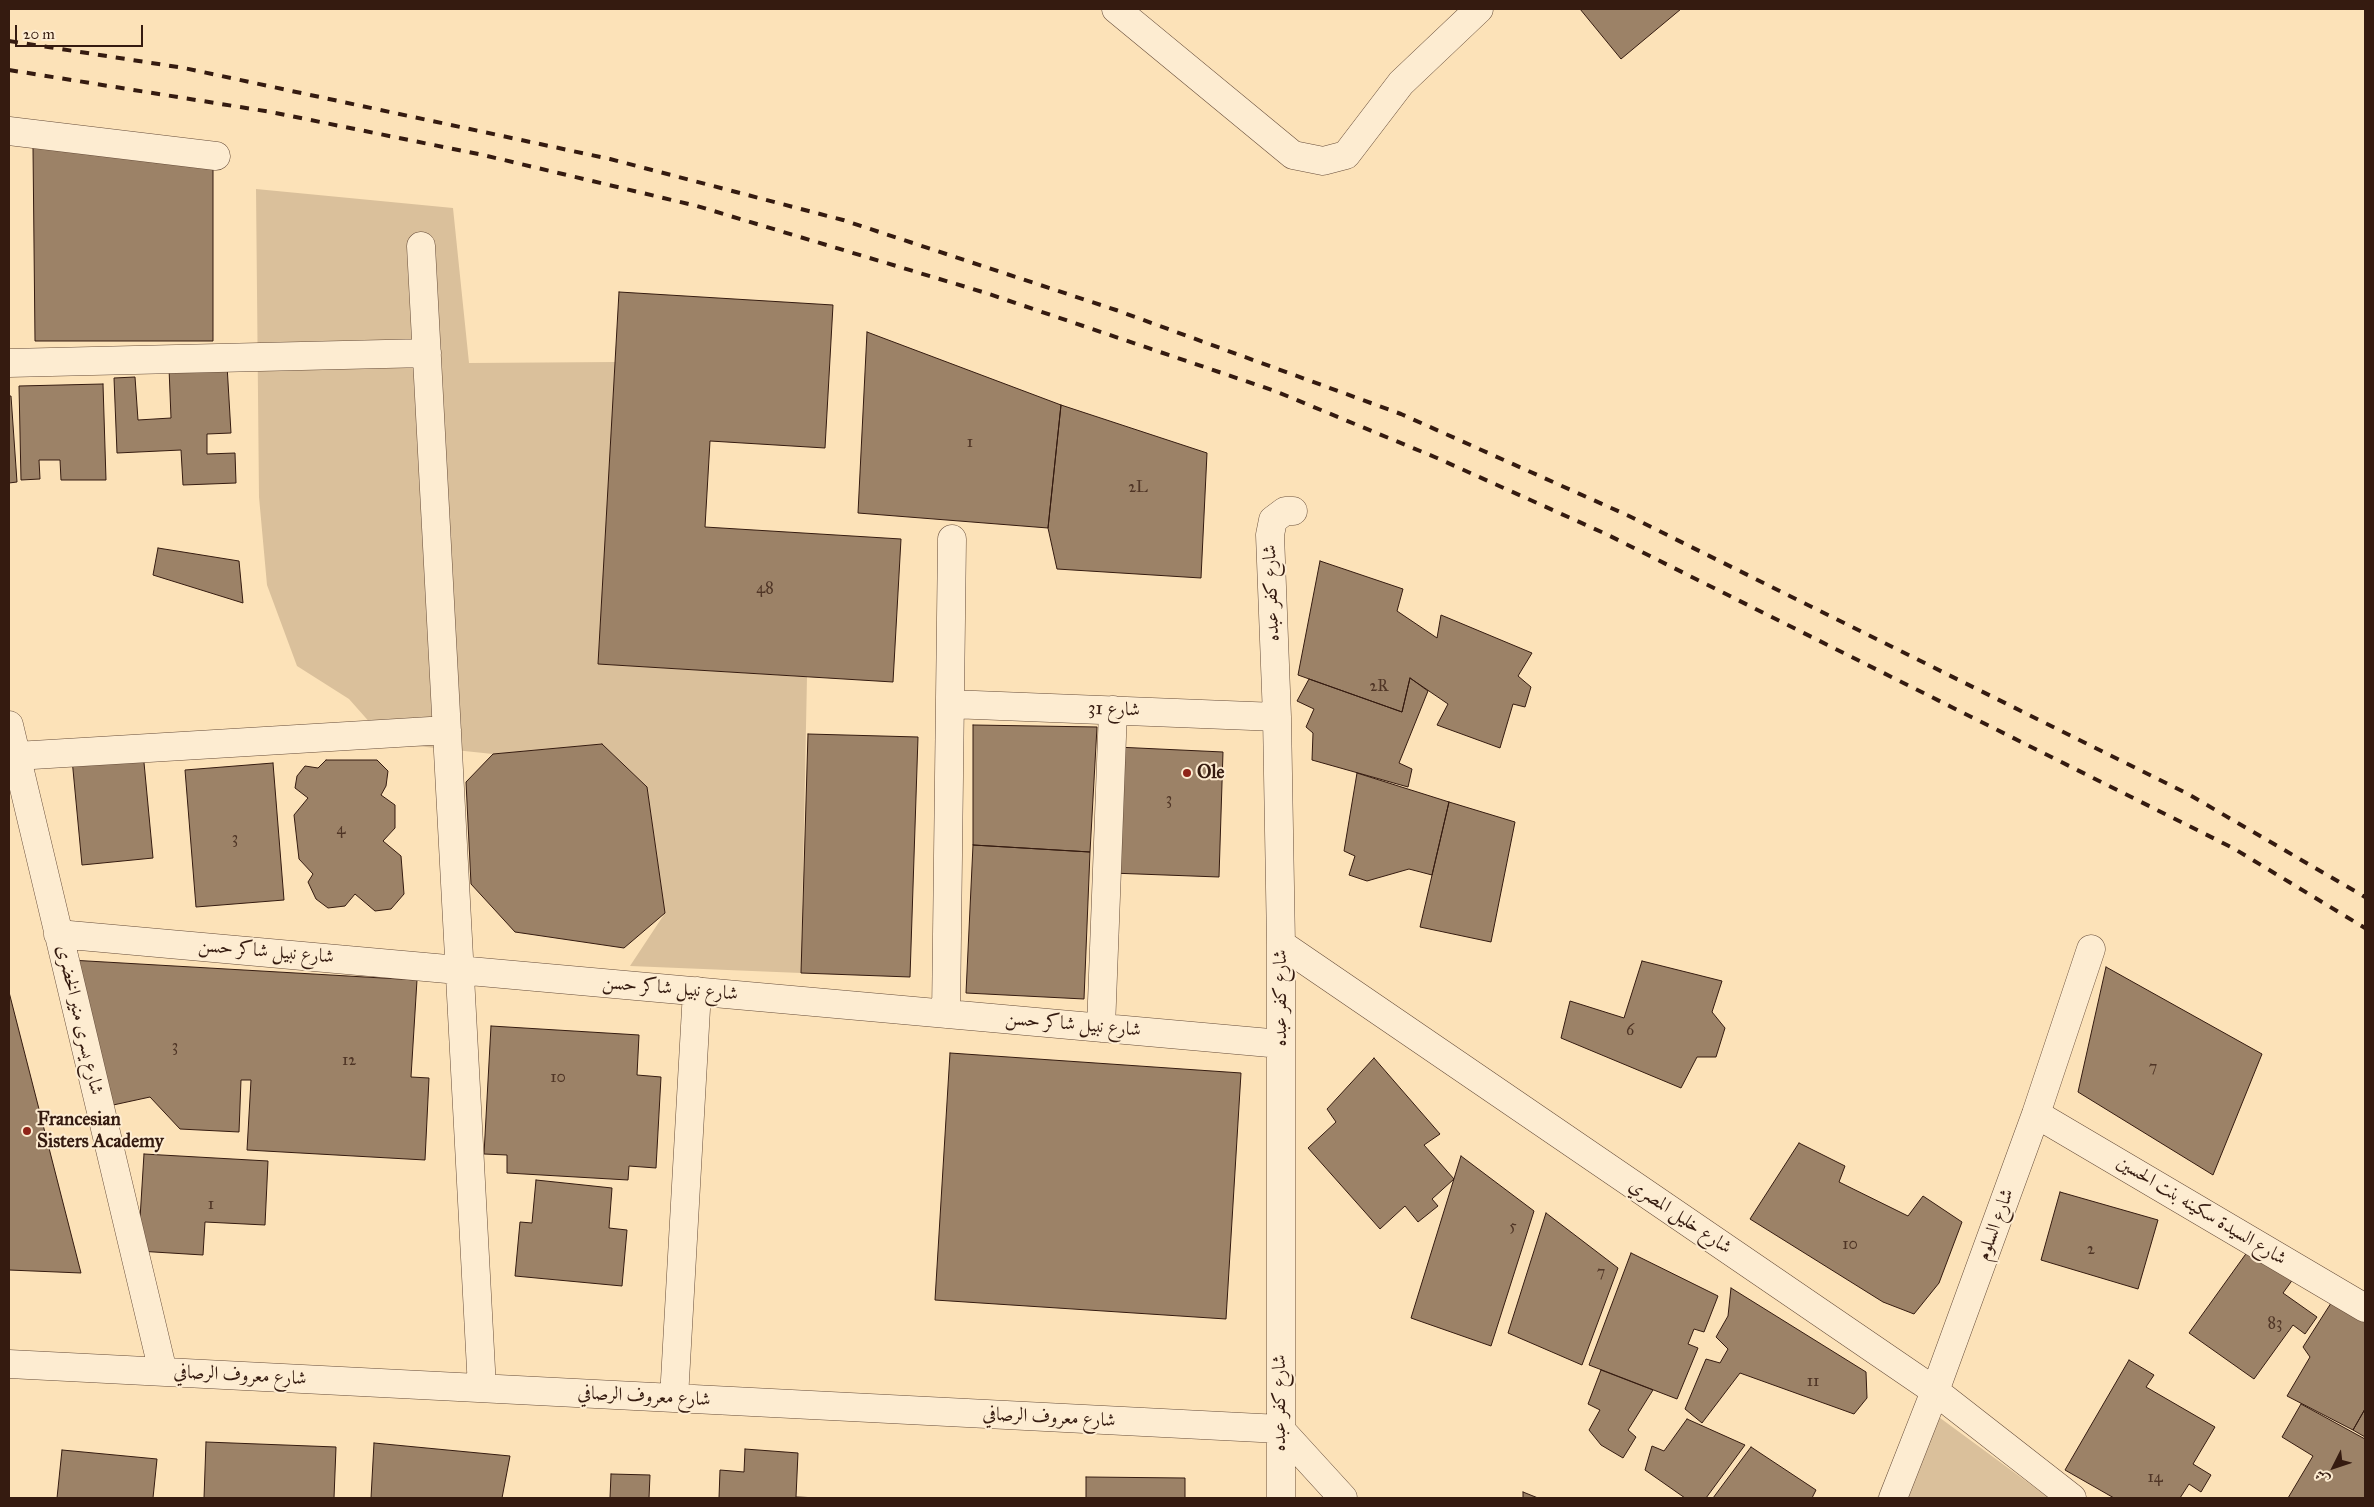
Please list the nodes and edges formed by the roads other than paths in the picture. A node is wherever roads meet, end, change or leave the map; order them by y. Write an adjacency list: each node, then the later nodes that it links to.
1 (1116, 9): 2 (street)
2 (1479, 9)
3 (9, 131): 4 (street)
4 (216, 156)
5 (421, 246): 6 (street)
6 (427, 353): 7 (street); 14 (street)
7 (9, 363)
8 (1293, 511): 12 (street, شارع كفر عبده)
9 (952, 540): 10 (street)
10 (950, 704): 11 (street, شارع 31); 21 (street)
11 (1114, 710): 12 (street, شارع 31); 22 (street)
12 (1277, 716): 17 (street, شارع كفر عبده)
13 (9, 725): 15 (street, شارع يسرى منير الخضرى)
14 (447, 730): 15 (street); 19 (street)
15 (16, 756): 16 (street, شارع يسرى منير الخضرى)
16 (58, 934): 19 (street, شارع نبيل شاكر حسن); 27 (street, شارع يسرى منير الخضرى)
17 (1282, 944): 23 (street, شارع كفر عبده); 29 (street, شارع خليل المصري)
18 (2091, 948): 24 (street, شارع السلوم)
19 (459, 969): 20 (street, شارع نبيل شاكر حسن); 28 (street)
20 (697, 991): 21 (street, شارع نبيل شاكر حسن); 30 (street)
21 (946, 1014): 22 (street, شارع نبيل شاكر حسن)
22 (1101, 1028): 23 (street, شارع نبيل شاكر حسن)
23 (1281, 1044): 31 (street, شارع كفر عبده)
24 (2036, 1114): 25 (street, شارع السيدة سكينه بنت الحسين); 29 (street, شارع السلوم)
25 (2365, 1308)
26 (9, 1364): 27 (street, شارع معروف الرصافي)
27 (163, 1372): 28 (street, شارع معروف الرصافي)
28 (482, 1388): 30 (street, شارع معروف الرصافي)
29 (1935, 1391): 34 (street, شارع السلوم); 35 (street, شارع خليل المصري)
30 (674, 1398): 31 (street, شارع معروف الرصافي)
31 (1280, 1429): 32 (street, شارع كفر عبده); 33 (street)
32 (1281, 1498)
33 (1343, 1498)
34 (1892, 1498)
35 (2072, 1498)

